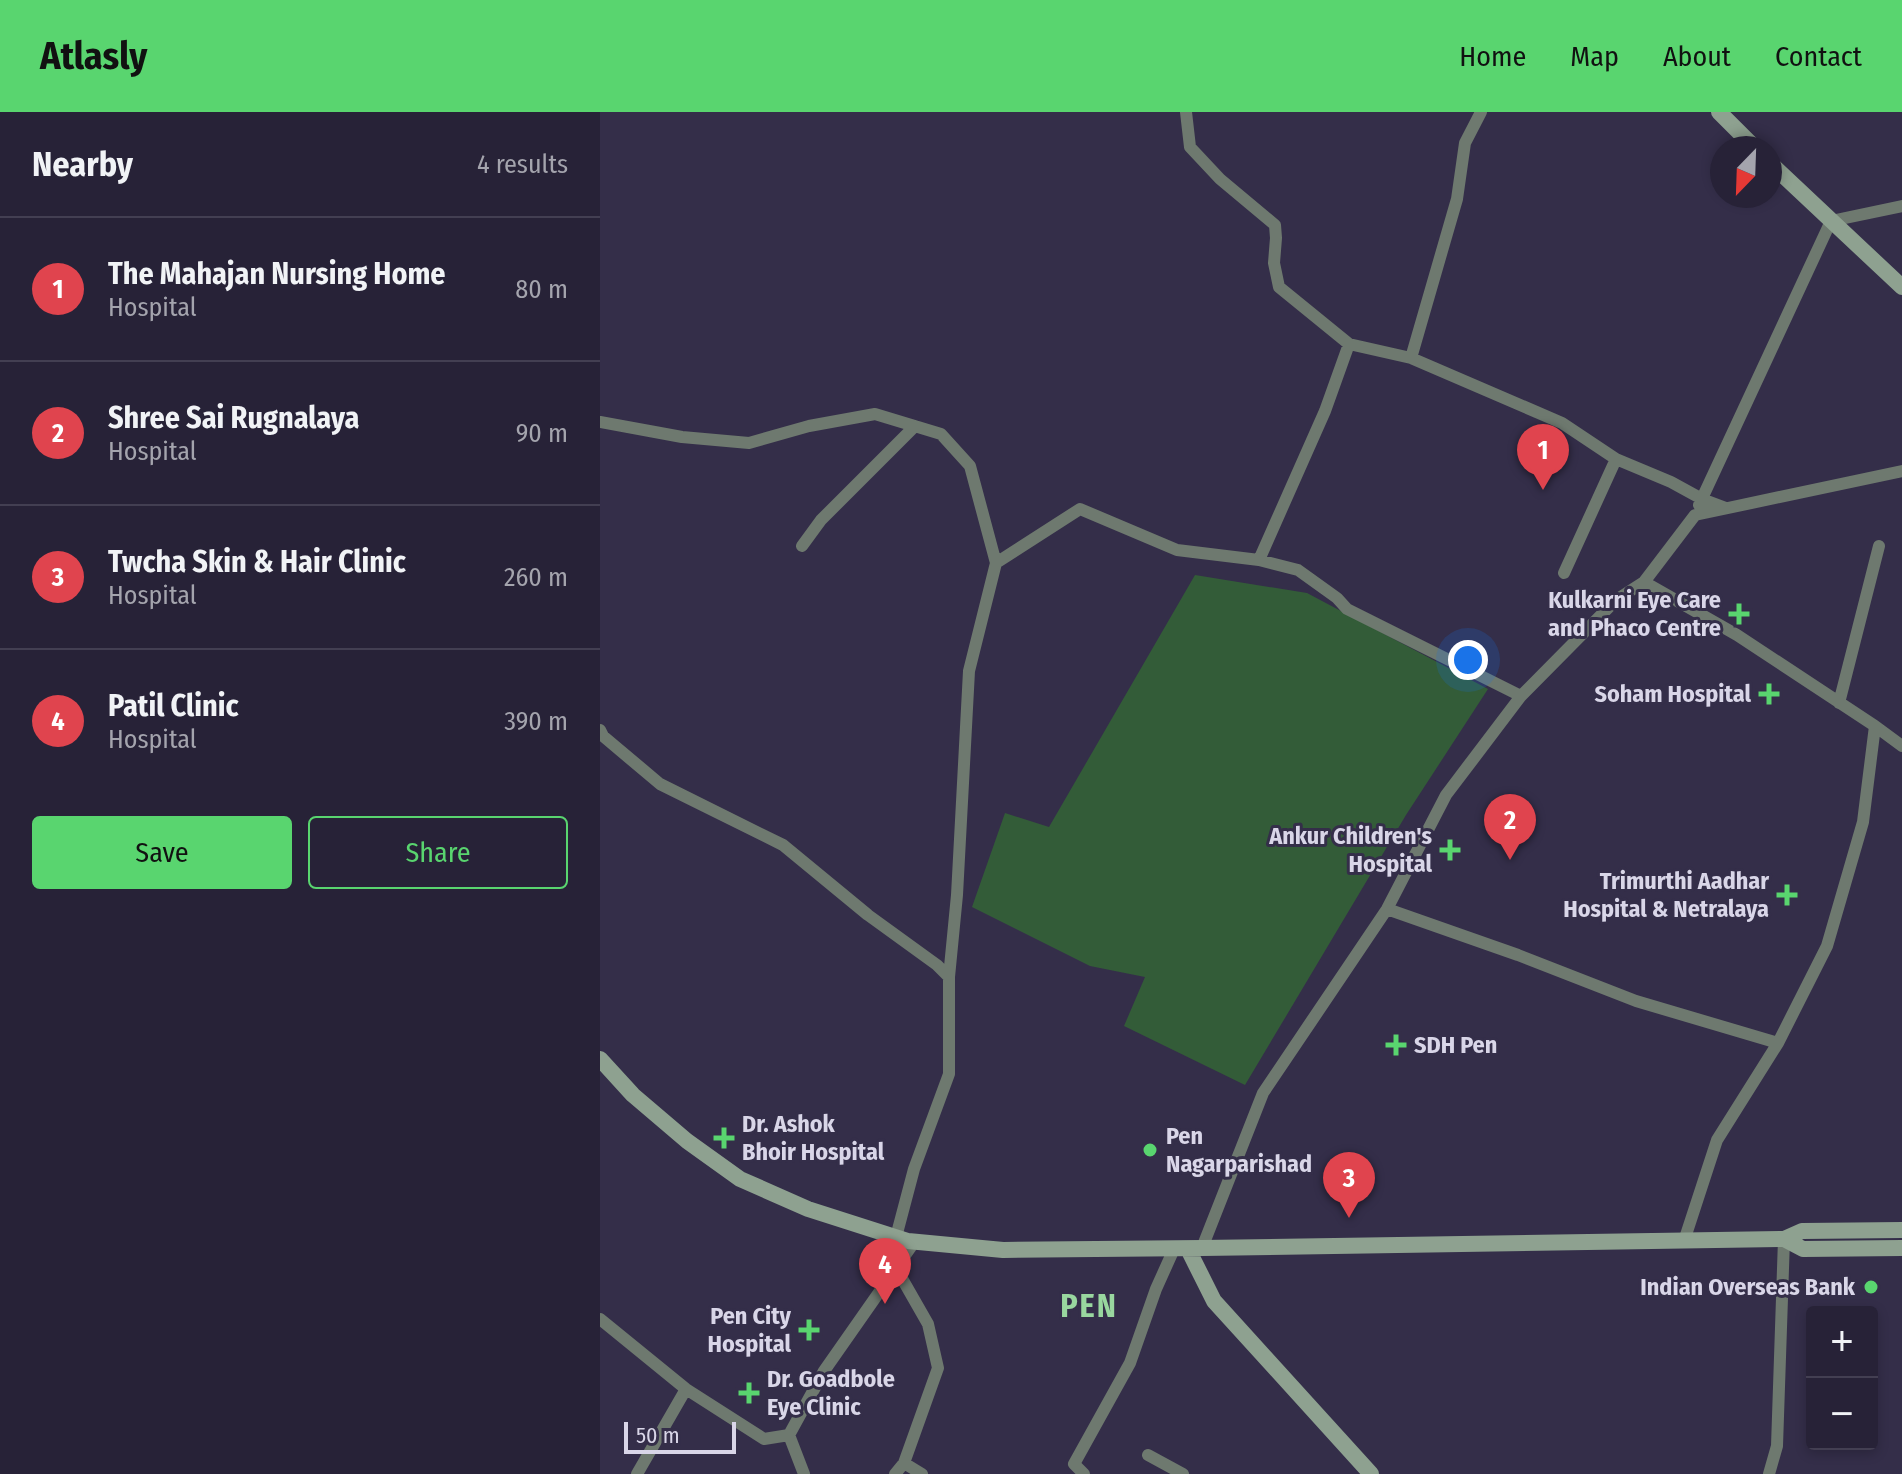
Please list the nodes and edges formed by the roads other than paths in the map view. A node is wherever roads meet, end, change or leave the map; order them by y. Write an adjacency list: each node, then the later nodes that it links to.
1 (1186, 112): 9 (street)
2 (1481, 112): 10 (street)
3 (1719, 112): 4 (main road)
4 (1743, 136)
5 (1782, 174): 7 (main road)
6 (1902, 206): 7 (street)
7 (1831, 221): 8 (main road); 15 (street)
8 (1902, 287)
9 (1349, 344): 10 (street); 20 (street)
10 (1411, 358): 13 (street)
11 (600, 422): 12 (street)
12 (915, 426): 18 (street); 21 (street)
13 (1616, 459): 15 (street); 22 (street)
14 (1902, 471): 16 (street)
15 (1702, 499): 16 (street); 17 (street)
16 (1726, 508): 17 (street)
17 (1695, 515): 23 (street)
18 (802, 546)
19 (1879, 546): 25 (street)
20 (1259, 560): 21 (street); 24 (street)
21 (996, 563): 30 (street)
22 (1564, 573)
23 (1644, 582): 24 (street); 25 (street)
24 (1521, 696): 29 (street)
25 (1839, 703): 26 (street)
26 (1875, 726): 28 (street); 31 (street)
27 (600, 730): 30 (street)
28 (1902, 746)
29 (1387, 909): 31 (street); 39 (street)
30 (949, 977): 34 (street)
31 (1778, 1043): 37 (street)
32 (600, 1059): 34 (main road)
33 (1902, 1230): 35 (main road)
34 (896, 1237): 36 (main road)
35 (1784, 1239): 37 (main road); 38 (main road); 54 (street)
36 (915, 1241): 39 (main road); 40 (street)
37 (1684, 1241): 39 (main road)
38 (1902, 1248)
39 (1188, 1249): 46 (street); 53 (main road)
40 (896, 1268): 43 (street); 45 (street)
41 (600, 1319): 42 (street)
42 (686, 1389): 43 (street); 47 (street)
43 (789, 1435): 48 (street)
44 (1148, 1455): 52 (street)
45 (904, 1463): 49 (street); 50 (street)
46 (1071, 1469): 51 (street)
47 (637, 1474)
48 (804, 1474)
49 (895, 1474)
50 (922, 1474)
51 (1084, 1474)
52 (1183, 1474)
53 (1371, 1474)
54 (1769, 1474)

